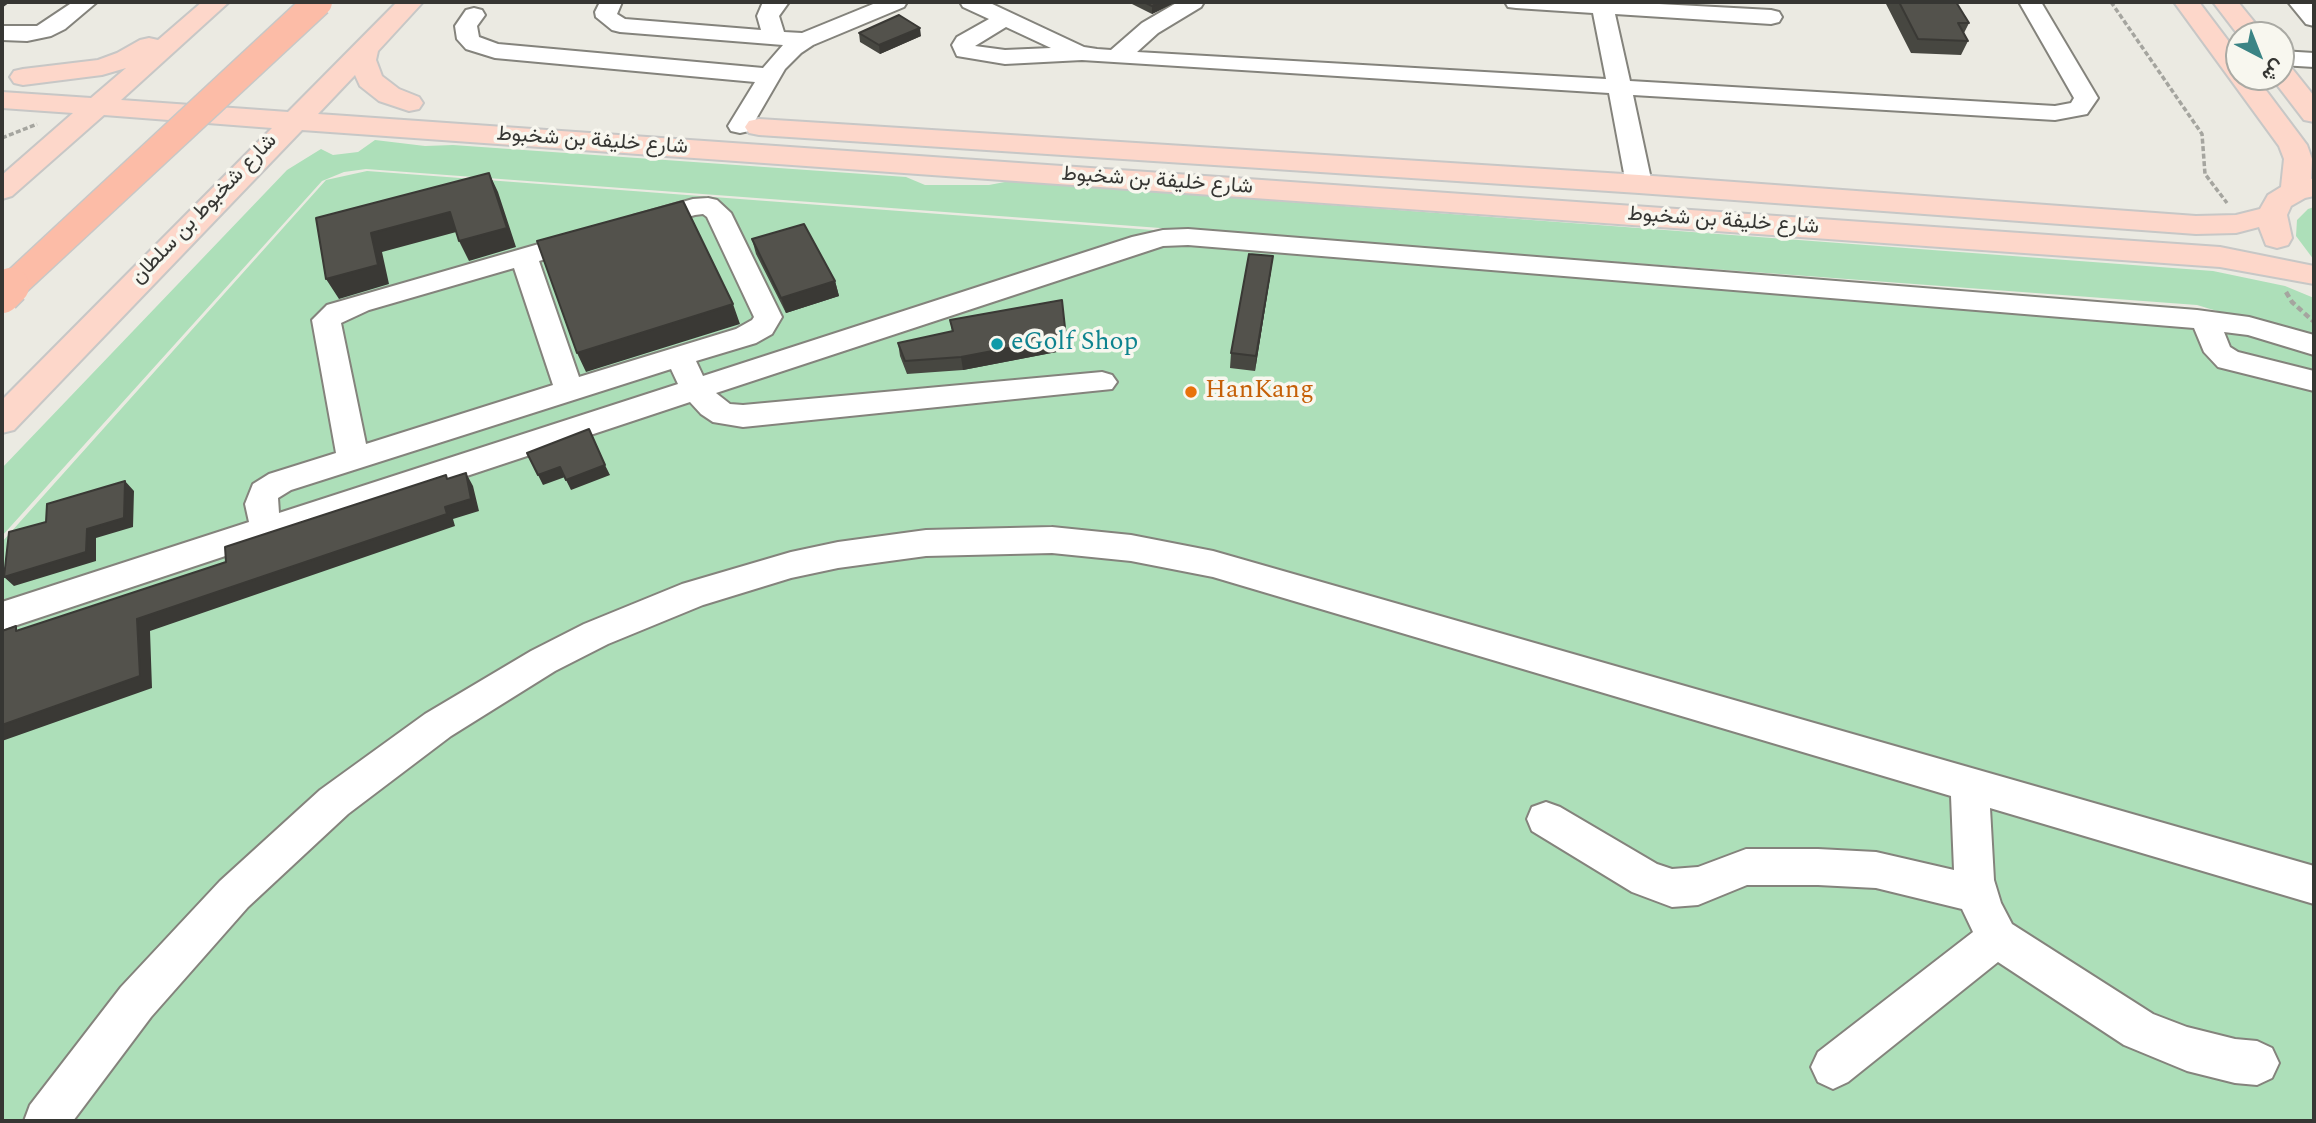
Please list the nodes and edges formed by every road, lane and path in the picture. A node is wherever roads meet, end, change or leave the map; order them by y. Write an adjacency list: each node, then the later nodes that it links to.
1 (86, 2): 24 (street)
2 (318, 2): 56 (highway, bridge)
3 (411, 2): 26 (main road, شارع شخبوط بن سلطان)
4 (611, 2): 23 (street)
5 (778, 2): 23 (street)
6 (895, 2): 17 (street)
7 (971, 2): 20 (street)
8 (1193, 2): 29 (street)
9 (1516, 2): 15 (street)
10 (2030, 2): 35 (street)
11 (2111, 2): 52 (path)
12 (2186, 2): 28 (main road)
13 (2225, 2): 22 (main road)
14 (2300, 2): 21 (street)
15 (1602, 5): 19 (street); 35 (street)
16 (212, 6): 33 (main road); 34 (main road)
17 (849, 10): 25 (street)
18 (474, 15): 32 (street)
19 (1771, 17)
20 (1005, 18): 27 (street); 27 (street)
21 (2314, 19)
22 (2241, 21)
23 (773, 32): 25 (street)
24 (2, 33)
25 (815, 36): 32 (street)
26 (366, 46): 38 (main road, شارع شخبوط بن سلطان); 39 (main road)
27 (1084, 54): 29 (street)
28 (2225, 55)
29 (1117, 57): 35 (street)
30 (2295, 59): 31 (street)
31 (2314, 60)
32 (770, 75): 44 (street)
33 (122, 86): 34 (main road, شارع خليفة بن شخبوط); 38 (main road, شارع خليفة بن شخبوط); 40 (main road)
34 (11, 89): 40 (main road, شارع خليفة بن شخبوط); 43 (main road)
35 (1621, 89): 48 (street)
36 (2295, 90): 41 (main road)
37 (2252, 91): 50 (main road)
38 (315, 98): 39 (main road, شارع خليفة بن شخبوط); 42 (main road, شارع شخبوط بن سلطان)
39 (409, 103): 44 (main road, شارع خليفة بن شخبوط)
40 (94, 109): 42 (main road, شارع خليفة بن شخبوط); 49 (main road)
41 (2314, 114)
42 (292, 121): 45 (main road, شارع خليفة بن شخبوط); 47 (main road, شارع شخبوط بن سلطان)
43 (39, 124): 46 (path); 49 (main road)
44 (740, 126): 48 (main road, شارع خليفة بن شخبوط)
45 (386, 127): 47 (main road); 54 (main road, شارع خليفة بن شخبوط)
46 (2, 138)
47 (237, 177): 65 (main road, شارع شخبوط بن سلطان)
48 (1639, 184): 52 (main road, شارع خليفة بن شخبوط)
49 (7, 185)
50 (2305, 189): 51 (main road)
51 (2272, 215): 52 (main road, شارع خليفة بن شخبوط); 55 (main road)
52 (2241, 223)
53 (524, 256): 60 (street); 64 (street); 66 (street)
54 (2273, 266): 55 (main road, شارع خليفة بن شخبوط); 58 (path)
55 (2313, 276)
56 (2, 295)
57 (2205, 320): 59 (street); 61 (street); 63 (street)
58 (2314, 323)
59 (2314, 345)
60 (679, 356): 63 (street); 64 (street)
61 (2314, 381)
62 (1102, 382): 63 (street)
63 (695, 389): 67 (street)
64 (569, 390): 66 (street)
65 (2, 421)
66 (353, 457): 67 (street)
67 (267, 528): 68 (street)
68 (2, 616)
69 (1970, 784): 71 (street); 72 (street); 76 (street)
70 (1546, 819): 72 (street)
71 (2314, 885)
72 (1977, 894): 73 (street)
73 (1997, 938): 74 (street); 75 (street)
74 (2257, 1063)
75 (1833, 1067)
76 (46, 1121)

